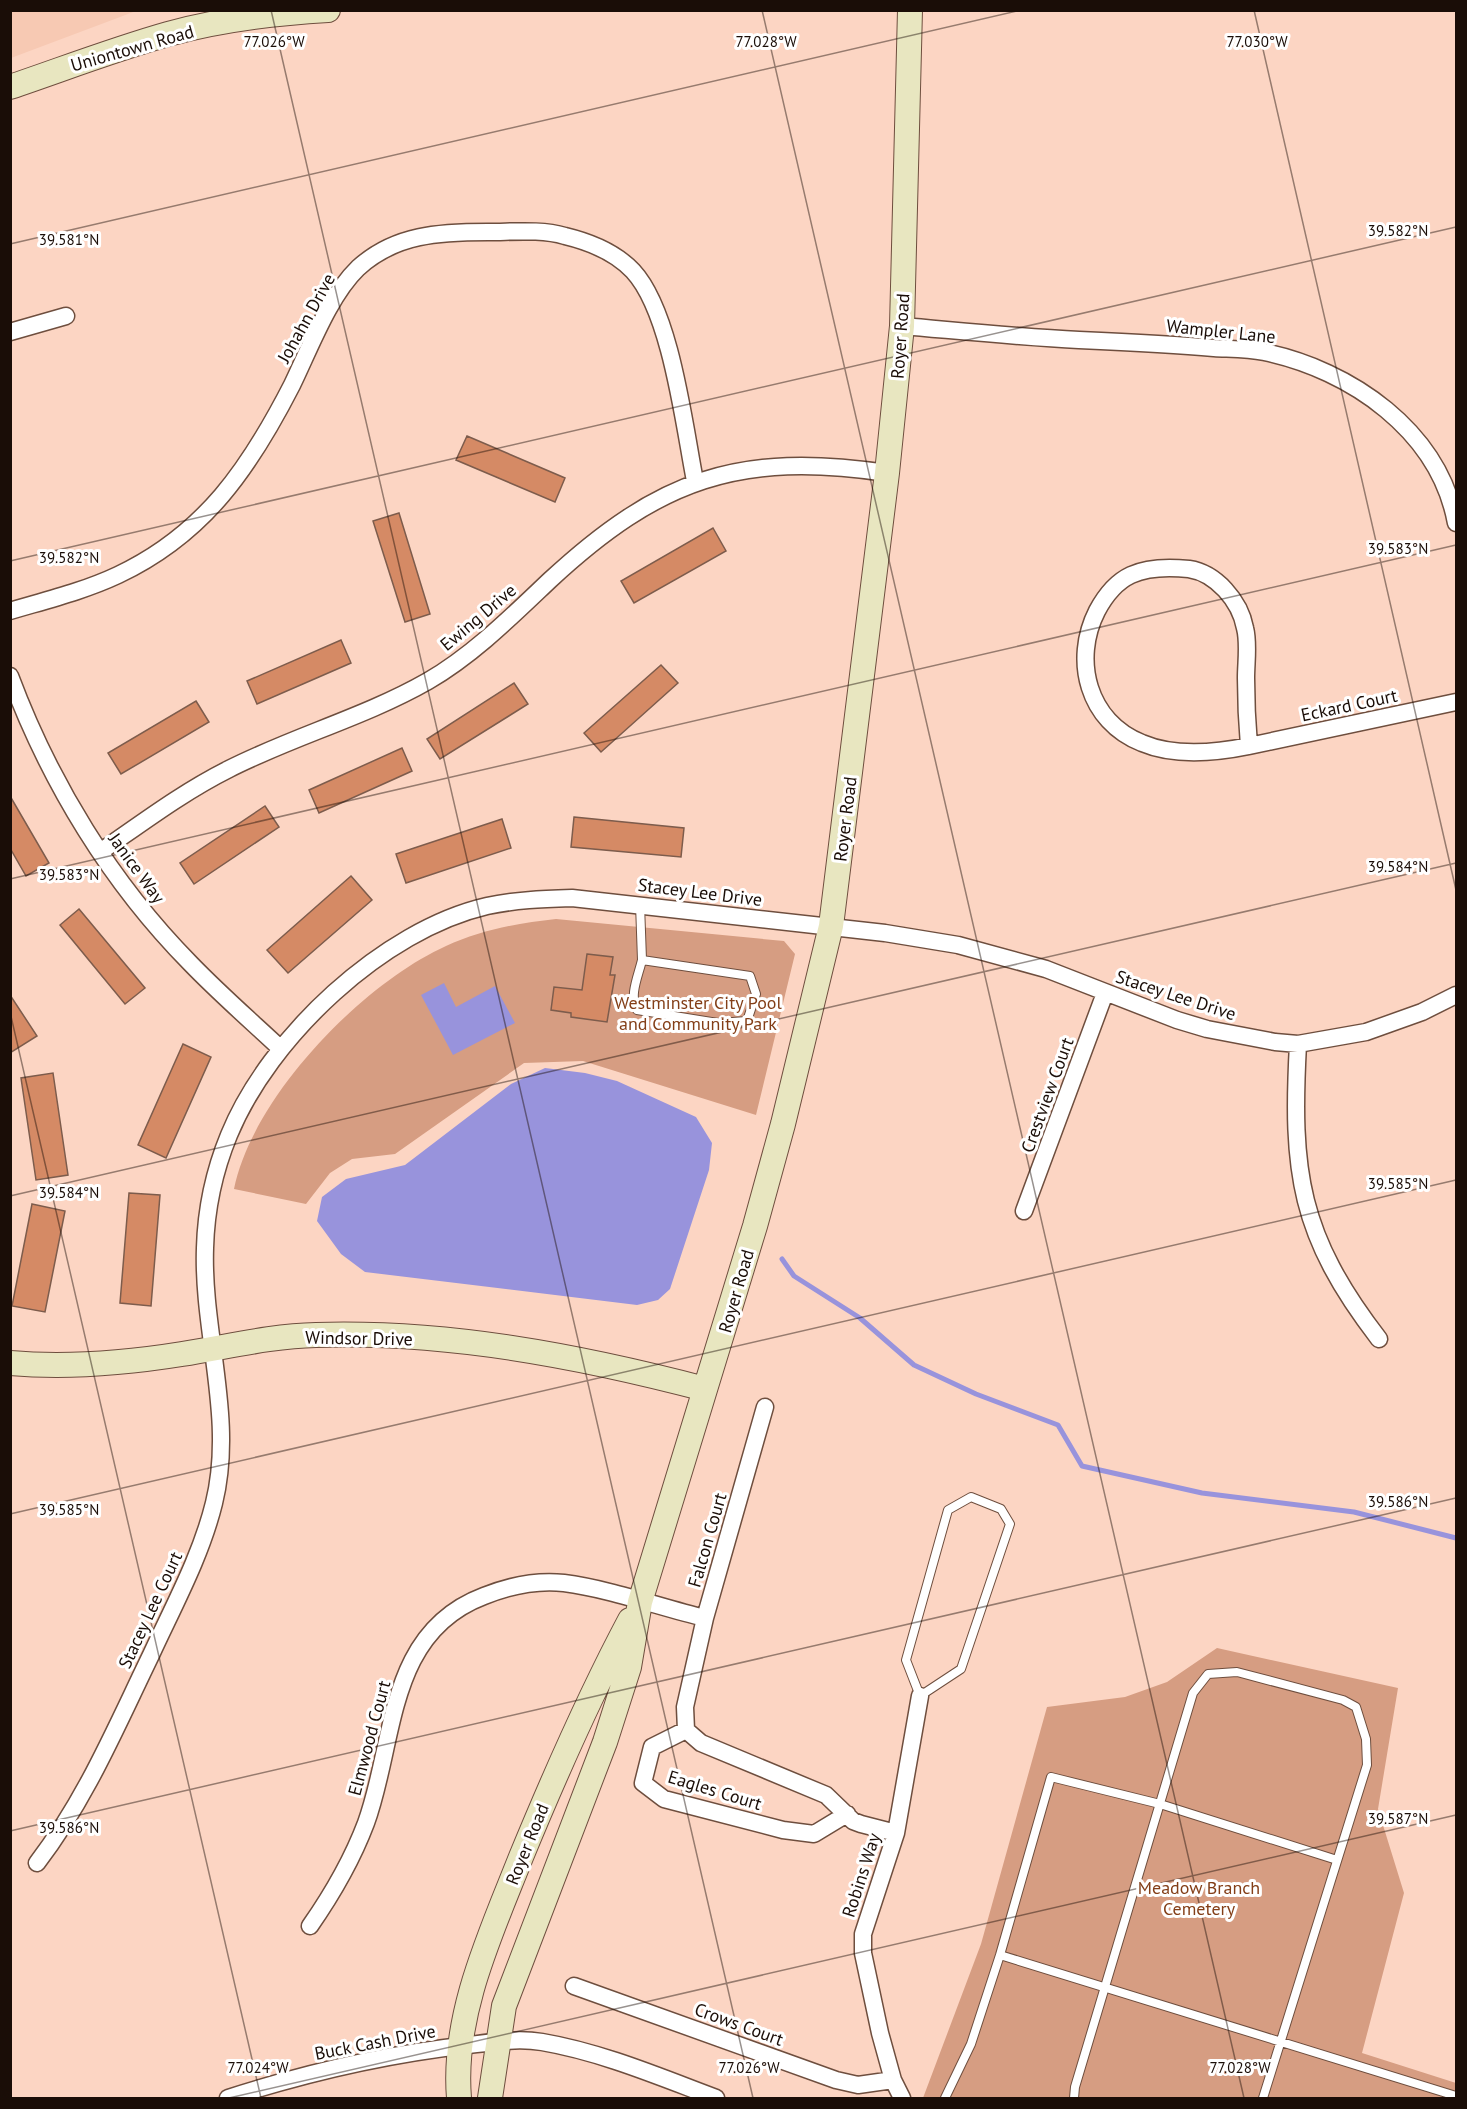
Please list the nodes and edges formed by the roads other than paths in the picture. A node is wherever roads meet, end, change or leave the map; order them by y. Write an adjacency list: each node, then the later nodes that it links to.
1 (328, 10): 3 (street, Uniontown Road)
2 (910, 10): 5 (street, Royer Road)
3 (10, 87)
4 (66, 316): 6 (street)
5 (902, 326): 7 (street, Royer Road); 9 (street, Wampler Lane)
6 (10, 332)
7 (887, 473): 8 (street, Ewing Drive); 17 (street, Royer Road)
8 (695, 481): 10 (street, Johahn Drive); 15 (street, Ewing Drive)
9 (1456, 523)
10 (10, 610)
11 (10, 676): 15 (street, Janice Way)
12 (1456, 698): 13 (street)
13 (1456, 703): 14 (street, Eckard Court)
14 (1249, 746): 14 (street, Eckard Court)
15 (100, 852): 22 (street, Janice Way)
16 (640, 904): 17 (street, Stacey Lee Drive); 18 (lane); 22 (street, Stacey Lee Drive)
17 (831, 926): 19 (street, Stacey Lee Drive); 27 (street, Royer Road)
18 (642, 960): 18 (lane)
19 (1105, 993): 21 (street, Stacey Lee Drive); 23 (street, Crestview Court)
20 (1456, 994): 21 (street, Stacey Lee Drive)
21 (1298, 1044): 24 (street)
22 (281, 1049): 25 (street, Stacey Lee Drive)
23 (1024, 1211)
24 (1379, 1339)
25 (212, 1350): 26 (street, Windsor Drive); 27 (street, Windsor Drive); 37 (street, Stacey Lee Court)
26 (10, 1363)
27 (705, 1389): 29 (street, Royer Road)
28 (765, 1407): 30 (street, Falcon Court)
29 (640, 1602): 30 (street); 38 (street, Elmwood Court); 42 (street, Royer Road); 44 (street, Royer Road)
30 (705, 1618): 32 (street)
31 (920, 1696): 31 (lane); 35 (street, Robins Way)
32 (686, 1730): 34 (street, Eagles Court); 34 (street, Eagles Court)
33 (1160, 1804): 36 (lane); 36 (lane); 39 (lane); 41 (lane)
34 (847, 1814): 35 (street, Eagles Court)
35 (896, 1833): 45 (street, Robins Way)
36 (1337, 1860): 43 (lane)
37 (37, 1863)
38 (310, 1926)
39 (1000, 1955): 41 (lane); 52 (lane)
40 (574, 1986): 45 (street, Crows Court)
41 (1105, 1988): 43 (lane); 53 (lane)
42 (497, 2042): 44 (street, Buck Cash Drive); 49 (street, Royer Road); 50 (street, Buck Cash Drive)
43 (1281, 2042): 46 (lane); 54 (lane)
44 (459, 2046): 47 (street, Buck Cash Drive); 48 (street, Royer Road)
45 (893, 2080): 51 (street, Robins Way)
46 (1456, 2096)
47 (237, 2097)
48 (459, 2098)
49 (490, 2098)
50 (716, 2098)
51 (902, 2098)
52 (945, 2098)
53 (1074, 2098)
54 (1263, 2098)

